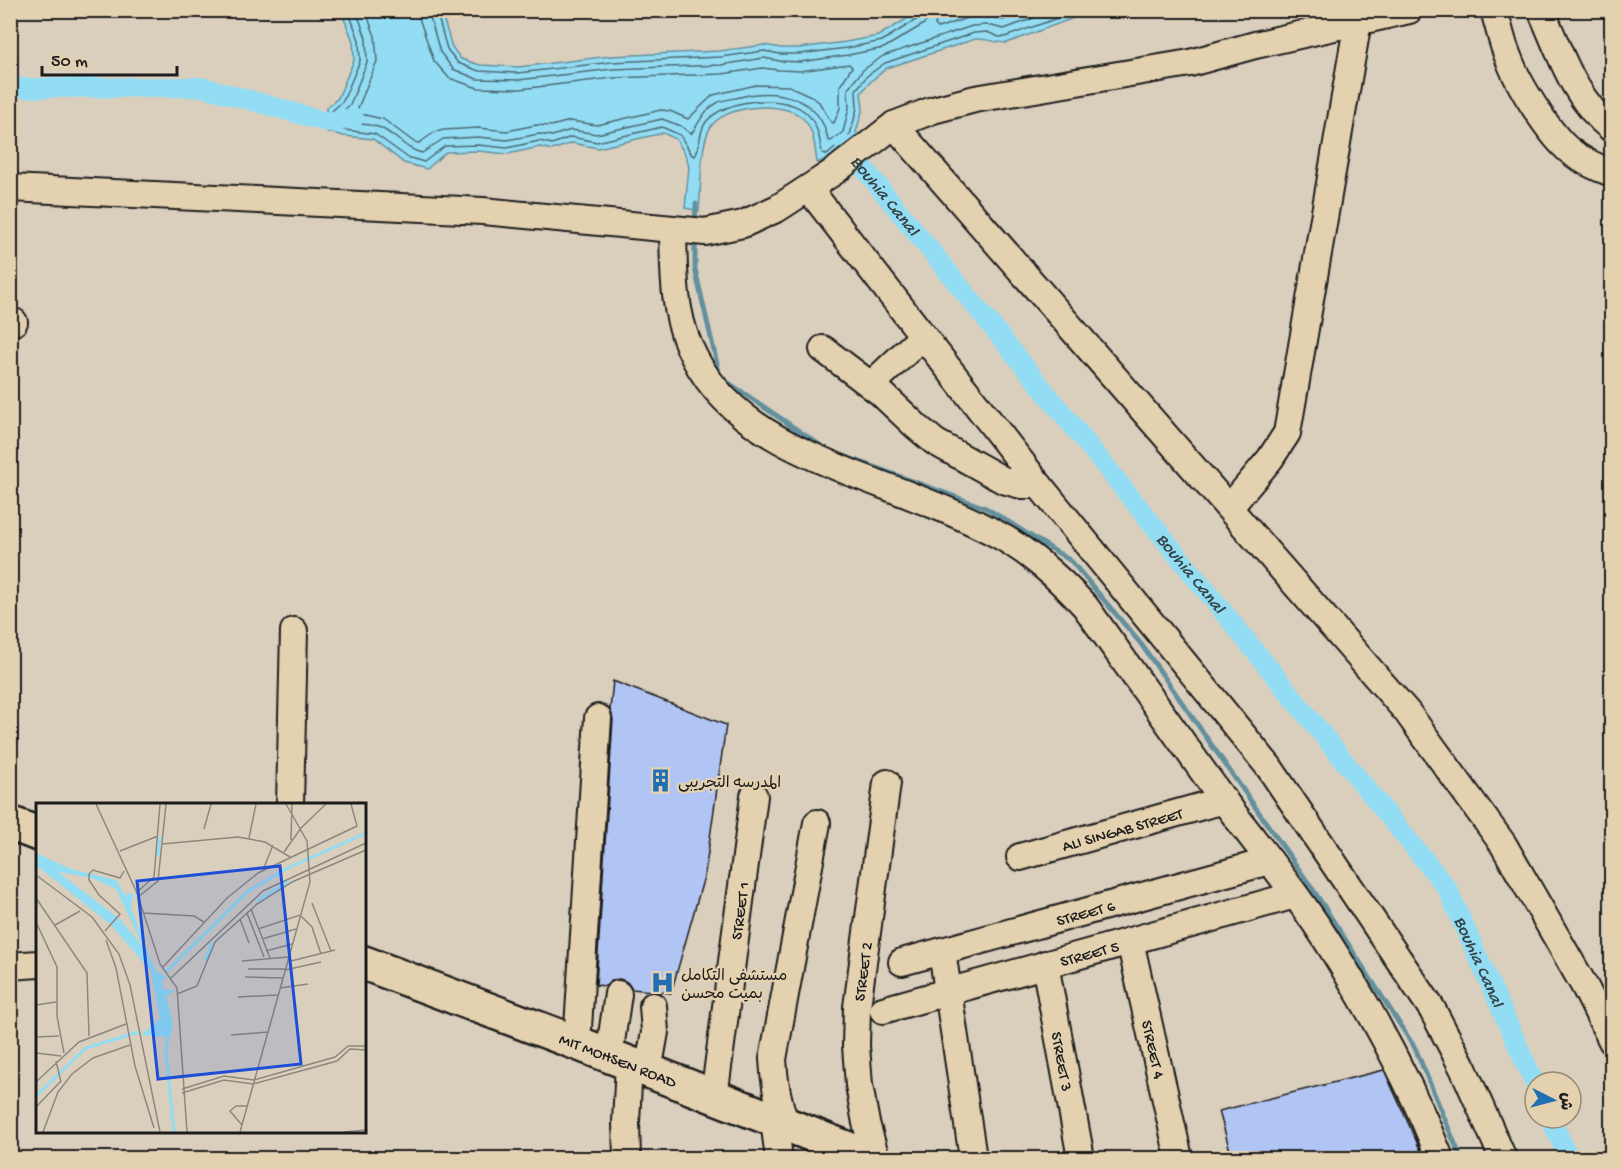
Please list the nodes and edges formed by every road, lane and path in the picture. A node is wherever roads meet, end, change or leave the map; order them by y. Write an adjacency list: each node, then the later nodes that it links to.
1 (1409, 10): 4 (street)
2 (1494, 10): 7 (street)
3 (1541, 10): 6 (street)
4 (1358, 21): 5 (street); 15 (street)
5 (894, 125): 9 (street); 15 (street)
6 (1611, 129)
7 (1611, 173)
8 (10, 188): 10 (street)
9 (809, 189): 10 (street); 11 (street)
10 (688, 231): 20 (street)
11 (923, 336): 13 (street); 14 (street)
12 (823, 348): 13 (street)
13 (871, 385): 14 (street)
14 (1039, 485): 52 (street)
15 (1230, 507): 39 (street)
16 (294, 631): 21 (street)
17 (598, 718): 40 (street)
18 (887, 783): 47 (street, STREET 2)
19 (754, 796): 42 (street, STREET 1)
20 (1224, 800): 25 (street, ALI SINGAB STREET); 26 (street)
21 (290, 803)
22 (10, 823): 24 (main road)
23 (817, 823): 43 (street)
24 (36, 833)
25 (1020, 856)
26 (1270, 861): 27 (street); 29 (street, STREET 6)
27 (1296, 895): 28 (street, STREET 5); 51 (street)
28 (1130, 941): 33 (street, STREET 5); 50 (street, STREET 4)
29 (942, 951): 30 (street, STREET 6); 35 (street)
30 (902, 962)
31 (36, 964): 34 (street)
32 (366, 964): 40 (main road, MIT MOHSEN ROAD)
33 (1045, 964): 35 (street, STREET 5); 49 (street, STREET 3)
34 (10, 966)
35 (948, 992): 37 (street, STREET 5); 48 (street)
36 (653, 1006): 38 (street)
37 (883, 1010)
38 (655, 1032): 41 (street); 41 (street)
39 (1610, 1034)
40 (577, 1043): 41 (main road, MIT MOHSEN ROAD)
41 (629, 1063): 42 (main road, MIT MOHSEN ROAD); 45 (street)
42 (714, 1097): 43 (main road, MIT MOHSEN ROAD)
43 (780, 1123): 44 (main road, MIT MOHSEN ROAD); 46 (street)
44 (840, 1152): 47 (main road, MIT MOHSEN ROAD)
45 (627, 1158)
46 (779, 1158)
47 (874, 1158)
48 (973, 1158)
49 (1081, 1158)
50 (1179, 1158)
51 (1440, 1158)
52 (1503, 1158)

